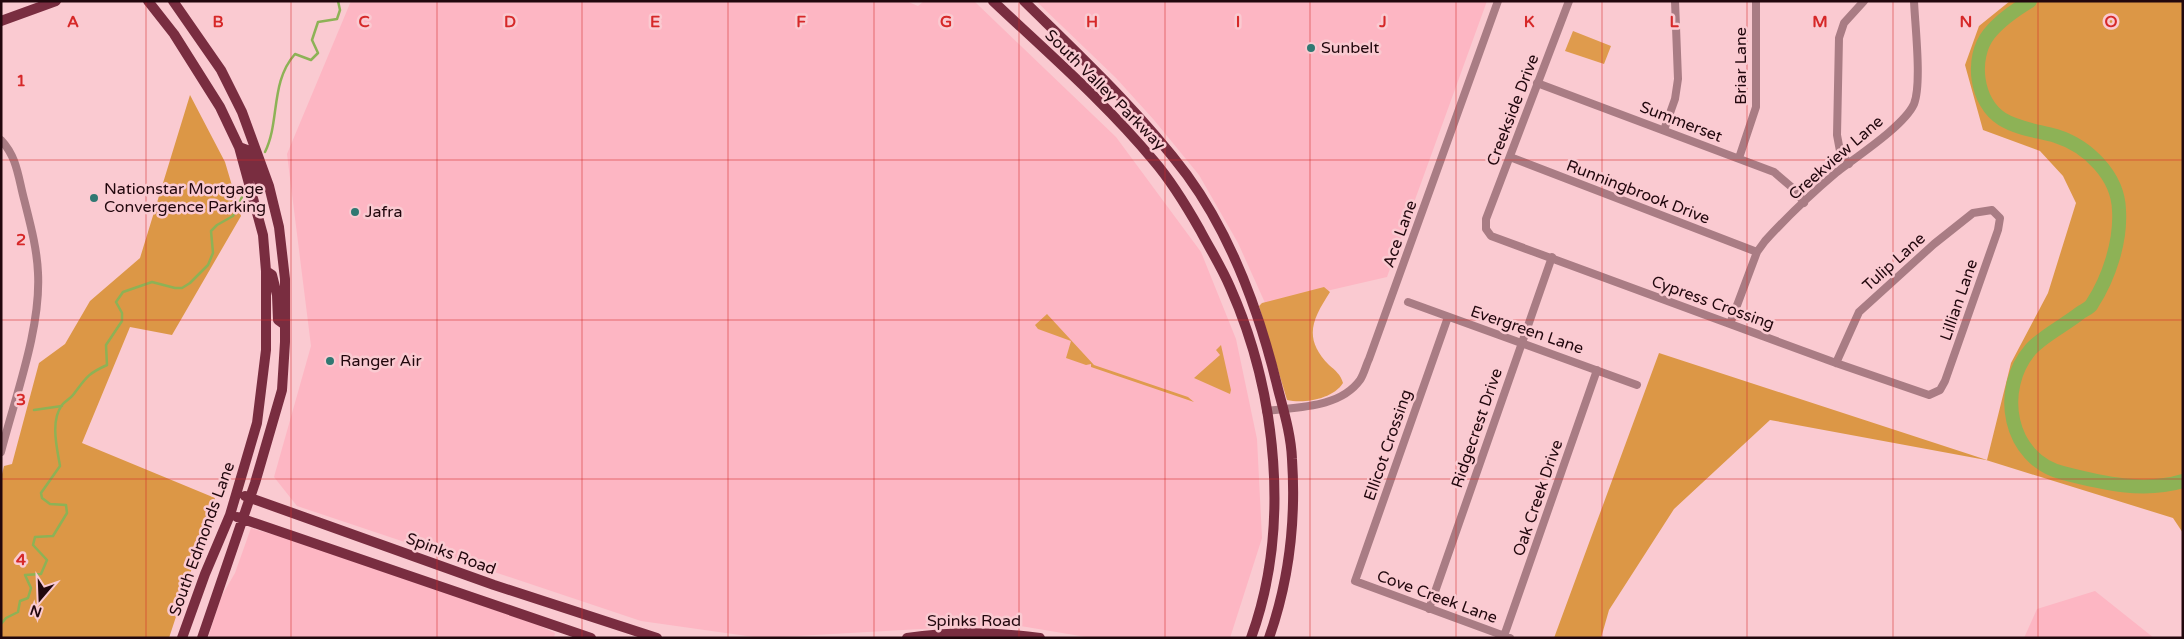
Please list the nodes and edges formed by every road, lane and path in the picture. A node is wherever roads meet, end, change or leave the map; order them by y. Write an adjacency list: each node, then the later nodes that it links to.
1 (56, 1): 12 (main road)
2 (148, 1): 16 (main road, South Edmonds Lane)
3 (173, 1): 20 (main road, South Edmonds Lane)
4 (993, 1): 24 (main road, South Valley Parkway)
5 (1024, 1): 22 (main road, South Valley Parkway)
6 (1498, 1): 38 (street, Ace Lane)
7 (1568, 1): 13 (street, Creekside Drive)
8 (1675, 1): 14 (street)
9 (1756, 1): 18 (street, Briar Lane)
10 (1864, 1): 19 (street)
11 (1914, 1): 19 (street, Creekview Lane)
12 (1, 21)
13 (1537, 84): 14 (street, Summerset); 17 (street, Creekside Drive)
14 (1664, 130): 18 (street, Summerset)
15 (1, 140): 40 (street)
16 (239, 147): 20 (main road); 28 (main road, South Edmonds Lane)
17 (1510, 157): 25 (street, Creekside Drive); 26 (street, Runningbrook Drive)
18 (1739, 158): 21 (street, Summerset)
19 (1849, 164): 21 (street, Creekview Lane)
20 (269, 186): 32 (main road, South Edmonds Lane)
21 (1804, 202): 26 (street, Creekview Lane)
22 (1206, 206): 24 (main road); 38 (main road, South Valley Parkway)
23 (1993, 213): 34 (street, Tulip Lane); 37 (street, Lillian Lane)
24 (1192, 216): 39 (main road, South Valley Parkway)
25 (1486, 229): 27 (street, Cypress Crossing)
26 (1757, 252): 31 (street, Creekview Lane)
27 (1552, 258): 31 (street, Cypress Crossing); 33 (street, Ridgecrest Drive)
28 (266, 271): 32 (main road); 41 (main road, South Edmonds Lane)
29 (1408, 302): 30 (street, Evergreen Lane)
30 (1448, 317): 33 (street, Evergreen Lane); 45 (street, Ellicot Crossing)
31 (1730, 324): 34 (street, Cypress Crossing)
32 (285, 325): 42 (main road, South Edmonds Lane)
33 (1522, 343): 35 (street, Evergreen Lane); 46 (street, Ridgecrest Drive)
34 (1836, 363): 37 (street, Cypress Crossing)
35 (1598, 370): 36 (street, Evergreen Lane); 47 (street, Oak Creek Drive)
36 (1637, 385)
37 (1934, 394)
38 (1283, 409): 39 (street, Ace Lane); 55 (main road, South Valley Parkway)
39 (1266, 411): 54 (main road, South Valley Parkway)
40 (1, 452)
41 (237, 493): 42 (main road, Spinks Road); 43 (main road, South Edmonds Lane)
42 (250, 499): 44 (main road, South Edmonds Lane); 51 (main road, Spinks Road)
43 (230, 515): 44 (main road, Spinks Road); 48 (main road, South Edmonds Lane)
44 (243, 519): 49 (main road, South Edmonds Lane); 50 (main road, Spinks Road)
45 (1355, 582): 46 (street, Cove Creek Lane)
46 (1429, 609): 47 (street, Cove Creek Lane)
47 (1507, 637)
48 (182, 638)
49 (202, 638)
50 (591, 638)
51 (657, 638)
52 (907, 638): 53 (main road, Spinks Road)
53 (1040, 638)
54 (1251, 638)
55 (1269, 638)

